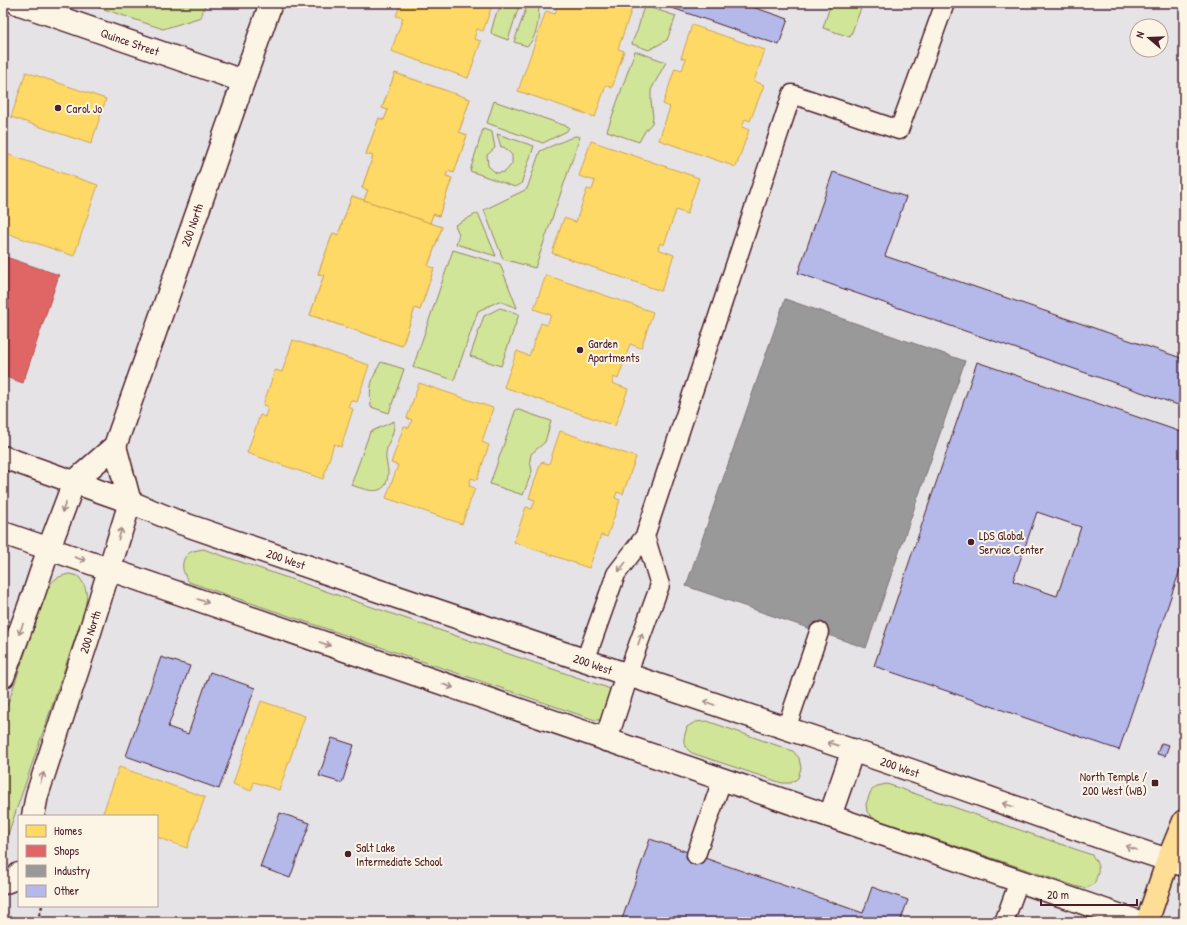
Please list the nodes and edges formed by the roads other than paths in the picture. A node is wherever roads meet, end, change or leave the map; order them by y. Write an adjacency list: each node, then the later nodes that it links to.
1 (17, 3): 4 (street, Quince Street)
2 (271, 3): 4 (street, 200 North)
3 (945, 3): 10 (lane)
4 (243, 80): 5 (street, 200 North)
5 (115, 446): 7 (street, 200 North); 8 (street)
6 (3, 457): 7 (street, 200 West)
7 (74, 482): 8 (street, 200 West); 11 (street, 200 North, one-way to 11)
8 (130, 502): 12 (street, 200 North, one-way to 8); 14 (street, 200 West)
9 (3, 533): 11 (street)
10 (645, 536): 14 (lane, one-way to 14); 15 (lane, one-way to 10)
11 (49, 548): 12 (street, one-way to 12); 16 (street, 200 North, one-way to 16)
12 (110, 569): 18 (street, one-way to 18); 21 (street, 200 North, one-way to 12)
13 (819, 632): 17 (lane)
14 (585, 661): 15 (street, 200 West)
15 (627, 675): 17 (street, 200 West, one-way to 15); 18 (street)
16 (3, 677)
17 (786, 729): 19 (street, 200 West, one-way to 17)
18 (606, 740): 20 (street)
19 (853, 750): 22 (street); 25 (street, 200 West, one-way to 19)
20 (722, 780): 22 (street); 24 (lane)
21 (33, 815)
22 (830, 816): 27 (street)
23 (1184, 821): 25 (main road)
24 (696, 856)
25 (1176, 863): 31 (main road)
26 (18, 875): 28 (street)
27 (1019, 881): 29 (lane); 30 (street)
28 (3, 883)
29 (1004, 922)
30 (1139, 922)
31 (1147, 922)

